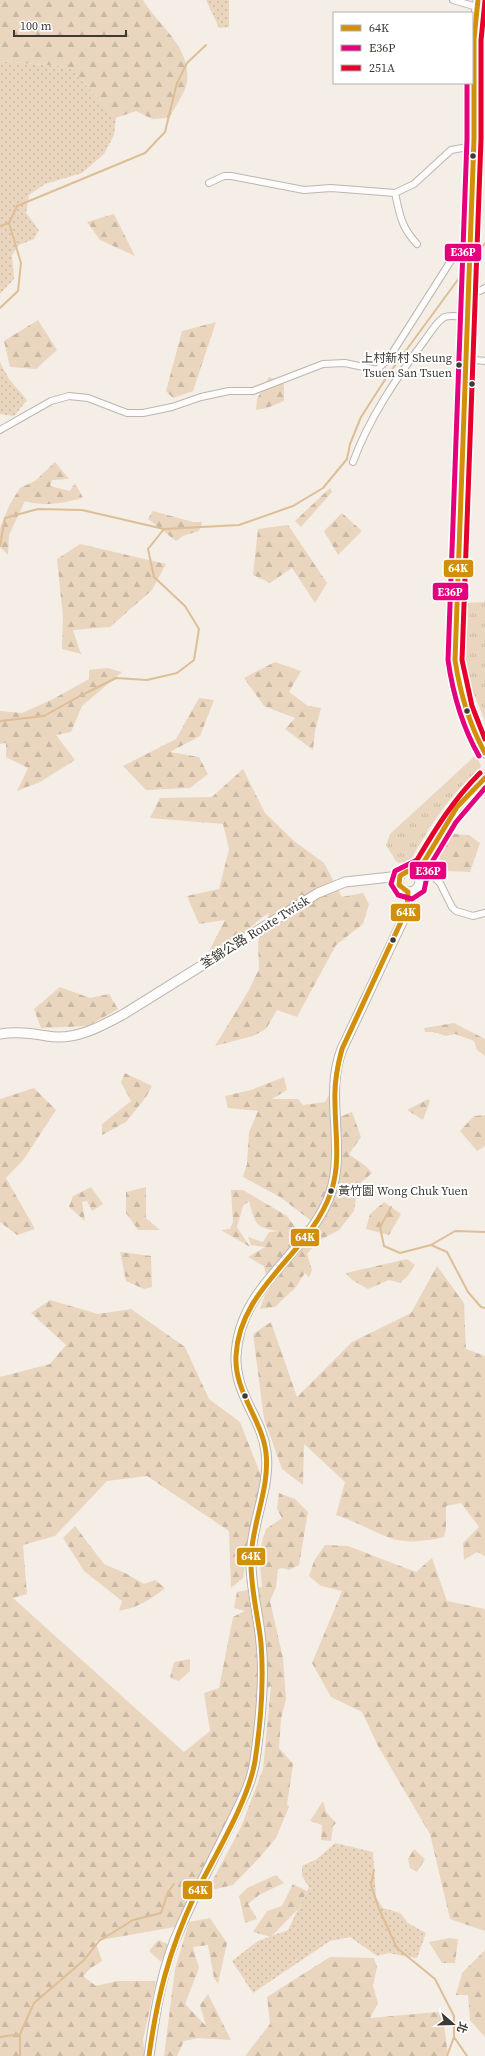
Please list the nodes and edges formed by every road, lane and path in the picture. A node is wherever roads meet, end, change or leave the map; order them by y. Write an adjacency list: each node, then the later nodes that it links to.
1 (453, 0): 2 (street)
2 (477, 4): 4 (main road)
3 (485, 31): 4 (street)
4 (475, 32): 5 (main road)
5 (475, 95): 6 (street); 7 (main road)
6 (485, 95)
7 (474, 132): 8 (street); 9 (main road)
8 (485, 133)
9 (474, 146): 11 (street); 13 (main road)
10 (209, 183): 11 (street)
11 (395, 193): 12 (street)
12 (417, 244)
13 (469, 252): 15 (main road); 19 (street)
14 (485, 288): 15 (street)
15 (468, 292): 16 (main road)
16 (467, 317): 17 (main road); 20 (street)
17 (466, 359): 18 (street); 21 (main road)
18 (485, 361)
19 (0, 430)
20 (353, 462)
21 (485, 753)
22 (485, 778): 23 (main road)
23 (422, 865): 24 (main road); 27 (street)
24 (416, 874): 25 (main road); 26 (main road)
25 (399, 879): 26 (main road); 28 (main road, 荃錦公路 Route Twisk)
26 (411, 891): 29 (main road)
27 (485, 913)
28 (0, 1034)
29 (149, 2056)

